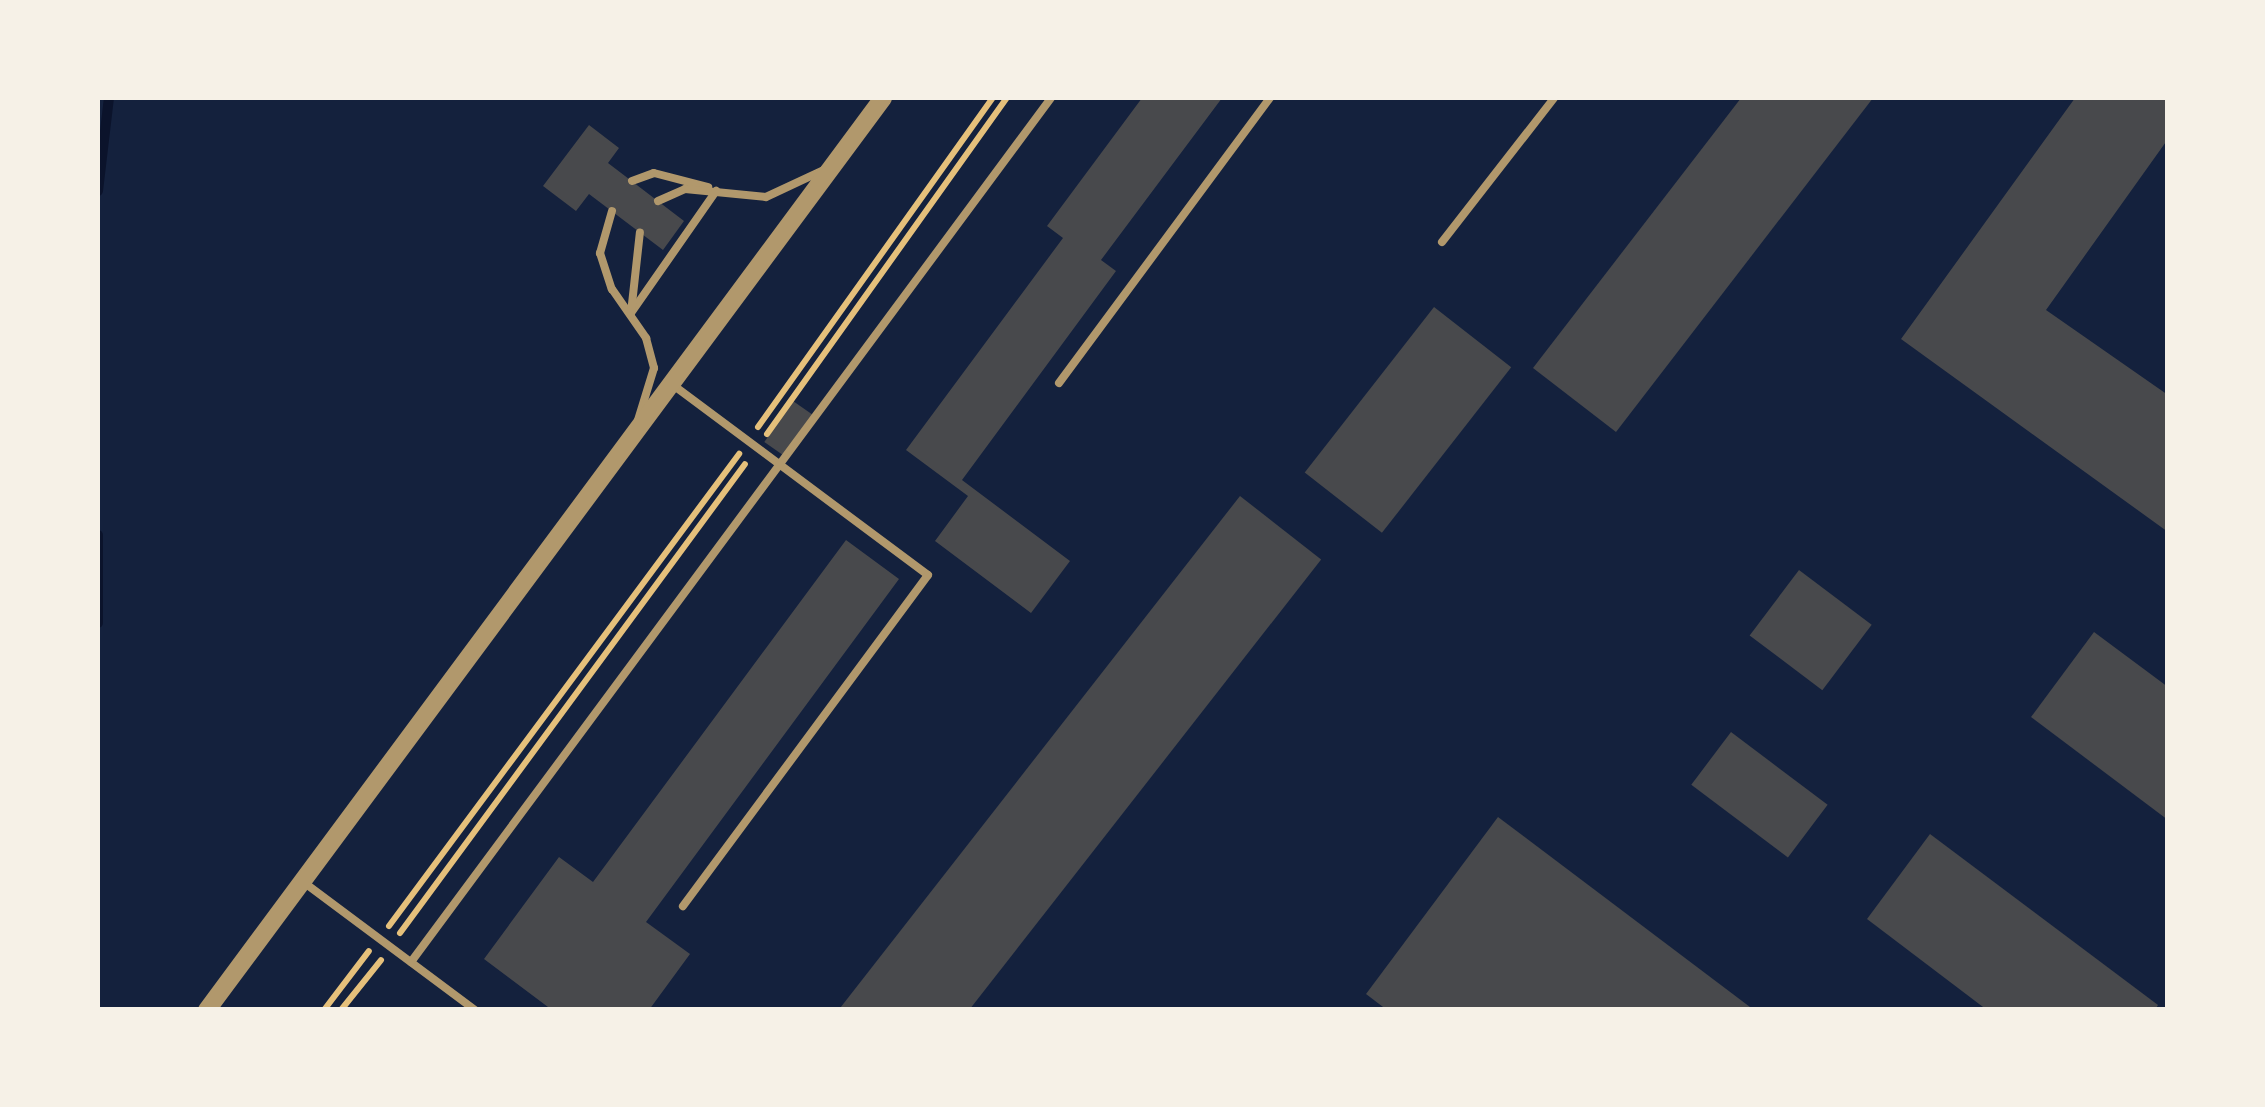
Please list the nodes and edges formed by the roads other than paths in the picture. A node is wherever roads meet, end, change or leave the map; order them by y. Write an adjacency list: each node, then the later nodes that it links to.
1 (882, 98): 5 (street)
2 (1051, 98): 16 (lane)
3 (1270, 98): 14 (lane)
4 (1554, 98): 11 (lane)
5 (832, 166): 7 (lane); 13 (street)
6 (632, 181): 7 (lane)
7 (716, 191): 8 (lane); 12 (lane)
8 (658, 201)
9 (612, 211): 12 (lane)
10 (640, 232): 12 (lane)
11 (1442, 242)
12 (632, 313): 15 (lane)
13 (671, 383): 15 (street); 16 (lane)
14 (1059, 383)
15 (634, 434): 17 (street)
16 (780, 464): 18 (lane); 19 (lane)
17 (302, 882): 19 (lane); 20 (street)
18 (683, 906)
19 (411, 962): 21 (lane)
20 (207, 1010)
21 (475, 1010)

